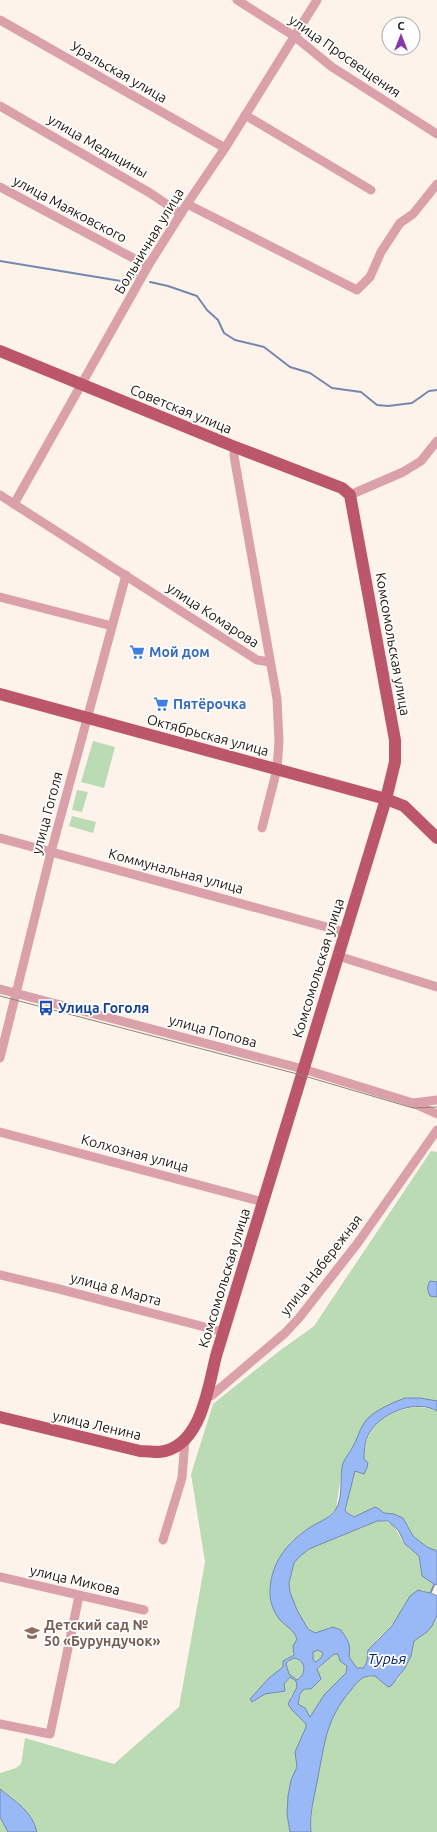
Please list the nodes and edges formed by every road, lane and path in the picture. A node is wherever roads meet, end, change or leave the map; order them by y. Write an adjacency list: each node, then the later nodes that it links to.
1 (237, 0): 4 (street, улица Просвещения)
2 (317, 0): 4 (street, Больничная улица)
3 (0, 20): 8 (street, Уральская улица)
4 (294, 36): 6 (street, Больничная улица); 7 (street, улица Просвещения)
5 (0, 106): 13 (street, улица Медицины)
6 (245, 115): 8 (street, Больничная улица); 11 (street)
7 (437, 134)
8 (225, 148): 12 (street, Больничная улица)
9 (437, 184): 12 (street)
10 (0, 187): 14 (street, улица Маяковского)
11 (371, 190)
12 (187, 204): 13 (street, Больничная улица)
13 (181, 214): 14 (street, Больничная улица)
14 (148, 266): 16 (street, Больничная улица)
15 (0, 351): 16 (main road, Советская улица)
16 (81, 385): 18 (main road, Советская улица); 21 (street, Больничная улица)
17 (437, 441): 19 (street)
18 (235, 447): 19 (main road, Советская улица); 25 (street, улица Комарова)
19 (350, 494): 29 (main road, Комсомольская улица)
20 (0, 495): 21 (street, улица Комарова)
21 (14, 504): 22 (street, улица Комарова)
22 (126, 575): 24 (street, улица Гоголя); 25 (street, улица Комарова)
23 (0, 597): 24 (street)
24 (112, 626): 27 (street, улица Гоголя)
25 (270, 662): 28 (street)
26 (0, 694): 27 (main road, Октябрьская улица)
27 (87, 718): 28 (main road, Октябрьская улица); 33 (street, улица Гоголя)
28 (277, 769): 29 (main road, Октябрьская улица); 30 (street)
29 (386, 799): 32 (main road, Октябрьская улица); 34 (main road, Комсомольская улица)
30 (262, 828)
31 (0, 838): 33 (street, Коммунальная улица)
32 (437, 838)
33 (51, 852): 34 (street, Коммунальная улица); 38 (street, улица Гоголя)
34 (345, 932): 35 (main road, Комсомольская улица)
35 (338, 956): 36 (street); 40 (main road, Комсомольская улица)
36 (437, 987)
37 (0, 989): 38 (street, улица Попова)
38 (16, 994): 39 (street, улица Гоголя); 40 (street, улица Попова)
39 (0, 1058)
40 (303, 1069): 42 (street, улица Попова); 46 (main road, Комсомольская улица)
41 (437, 1100): 42 (street)
42 (413, 1103): 43 (street, улица Попова)
43 (437, 1114)
44 (437, 1130): 49 (street, улица Набережная)
45 (0, 1132): 46 (street, Колхозная улица)
46 (263, 1202): 48 (main road, Комсомольская улица)
47 (0, 1275): 48 (street, улица 8 Марта)
48 (224, 1332): 49 (main road, Комсомольская улица)
49 (206, 1396): 51 (main road, Комсомольская улица)
50 (0, 1417): 51 (main road, улица Ленина)
51 (185, 1440): 52 (street)
52 (164, 1540)
53 (0, 1577): 54 (street, улица Микова)
54 (79, 1596): 55 (street, улица Микова); 56 (street)
55 (144, 1610)
56 (0, 1724)

